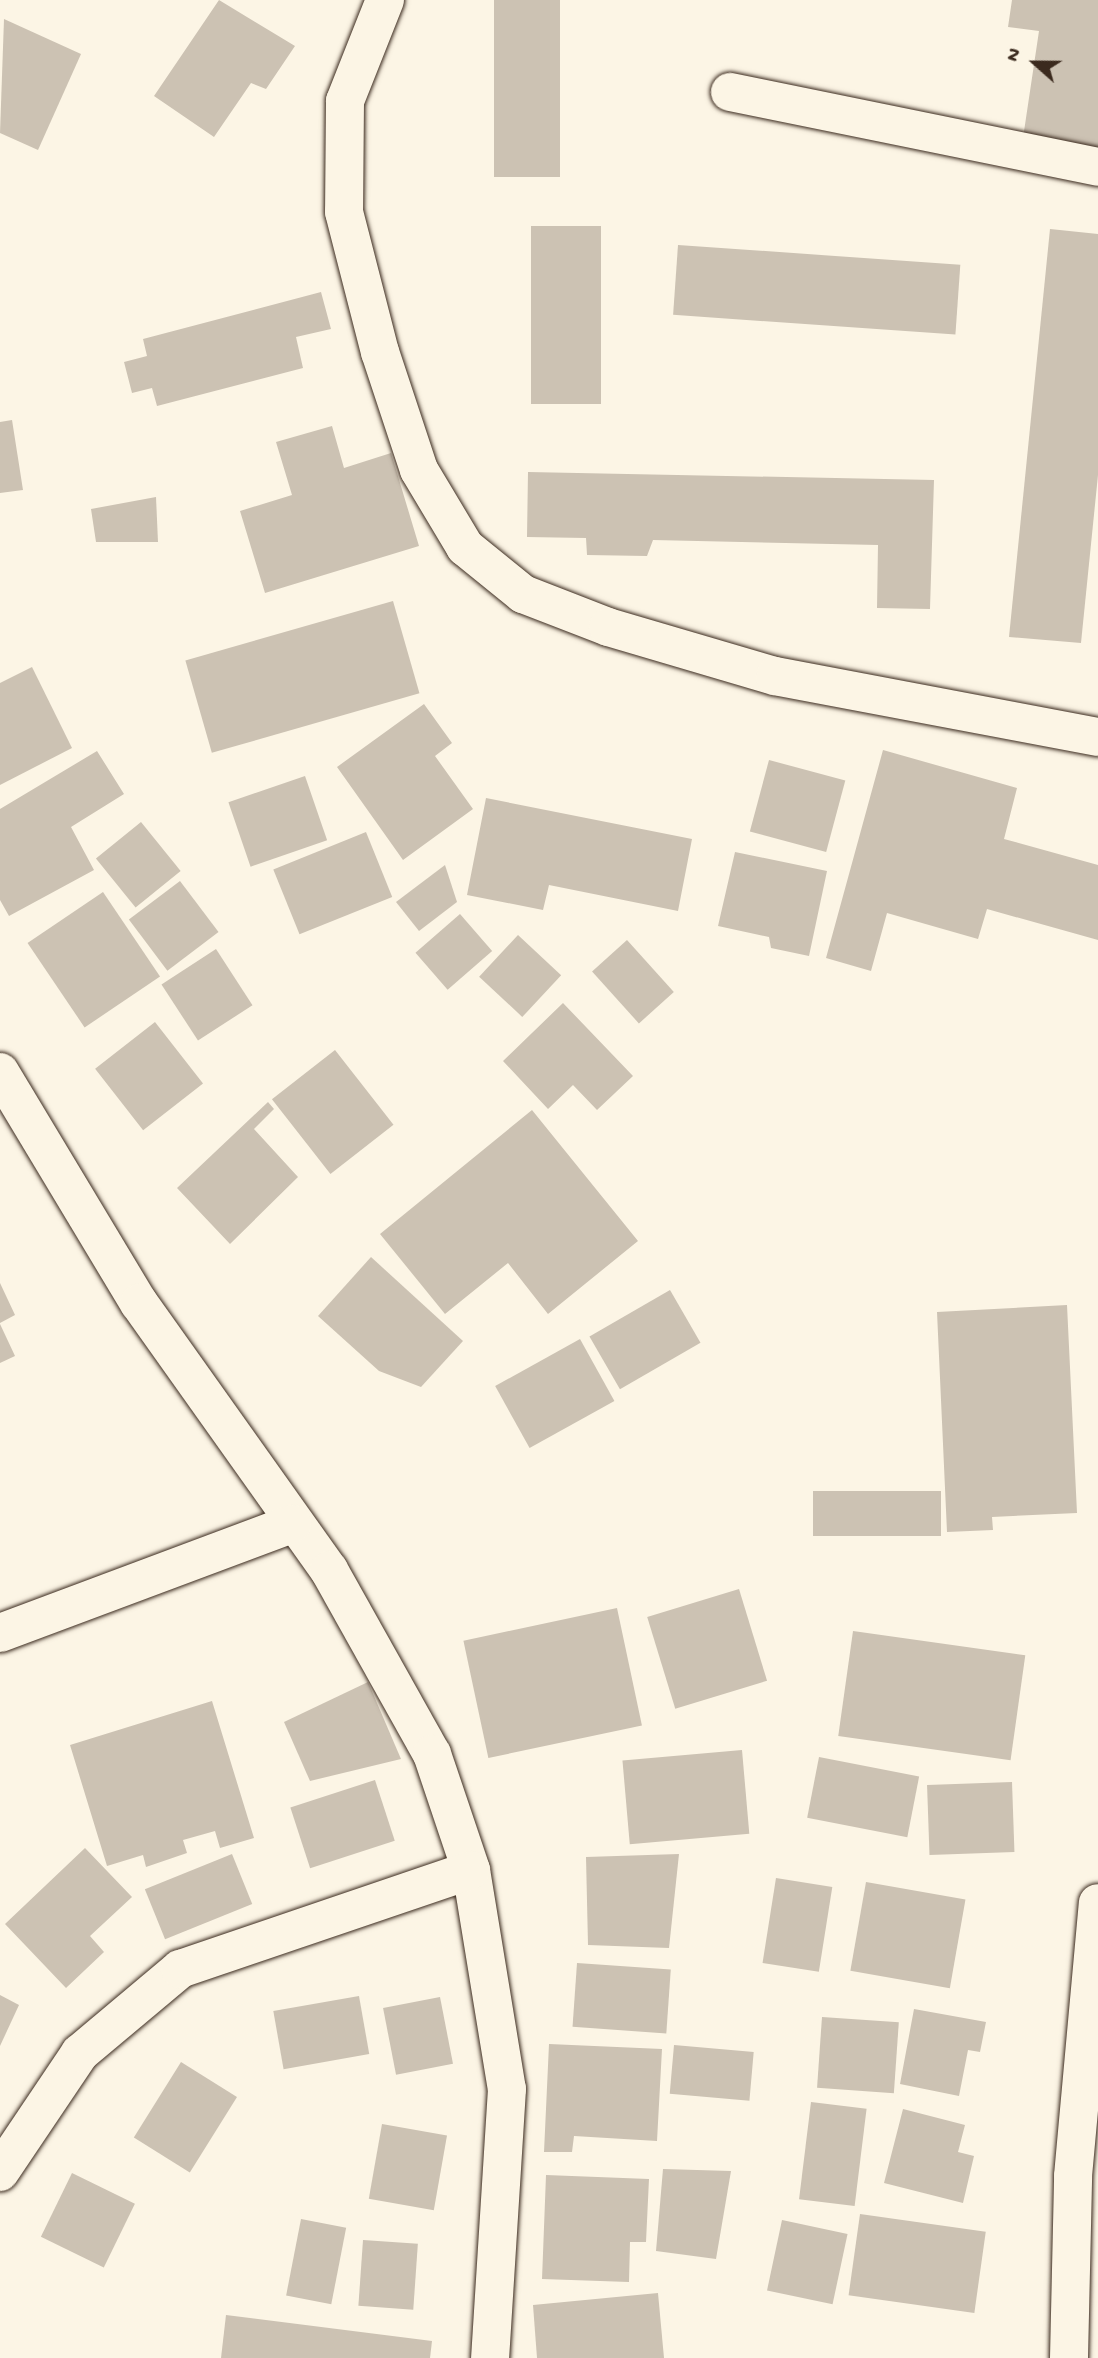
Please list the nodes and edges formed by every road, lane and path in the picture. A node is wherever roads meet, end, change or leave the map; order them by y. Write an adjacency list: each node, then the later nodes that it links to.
1 (384, 0): 4 (street)
2 (730, 92): 3 (street)
3 (1098, 167)
4 (1098, 737)
5 (0, 1072): 6 (street)
6 (292, 1524): 7 (street); 8 (street)
7 (0, 1633)
8 (471, 1870): 10 (street); 11 (street)
9 (1096, 1926): 12 (street)
10 (0, 2172)
11 (490, 2358)
12 (1069, 2358)

